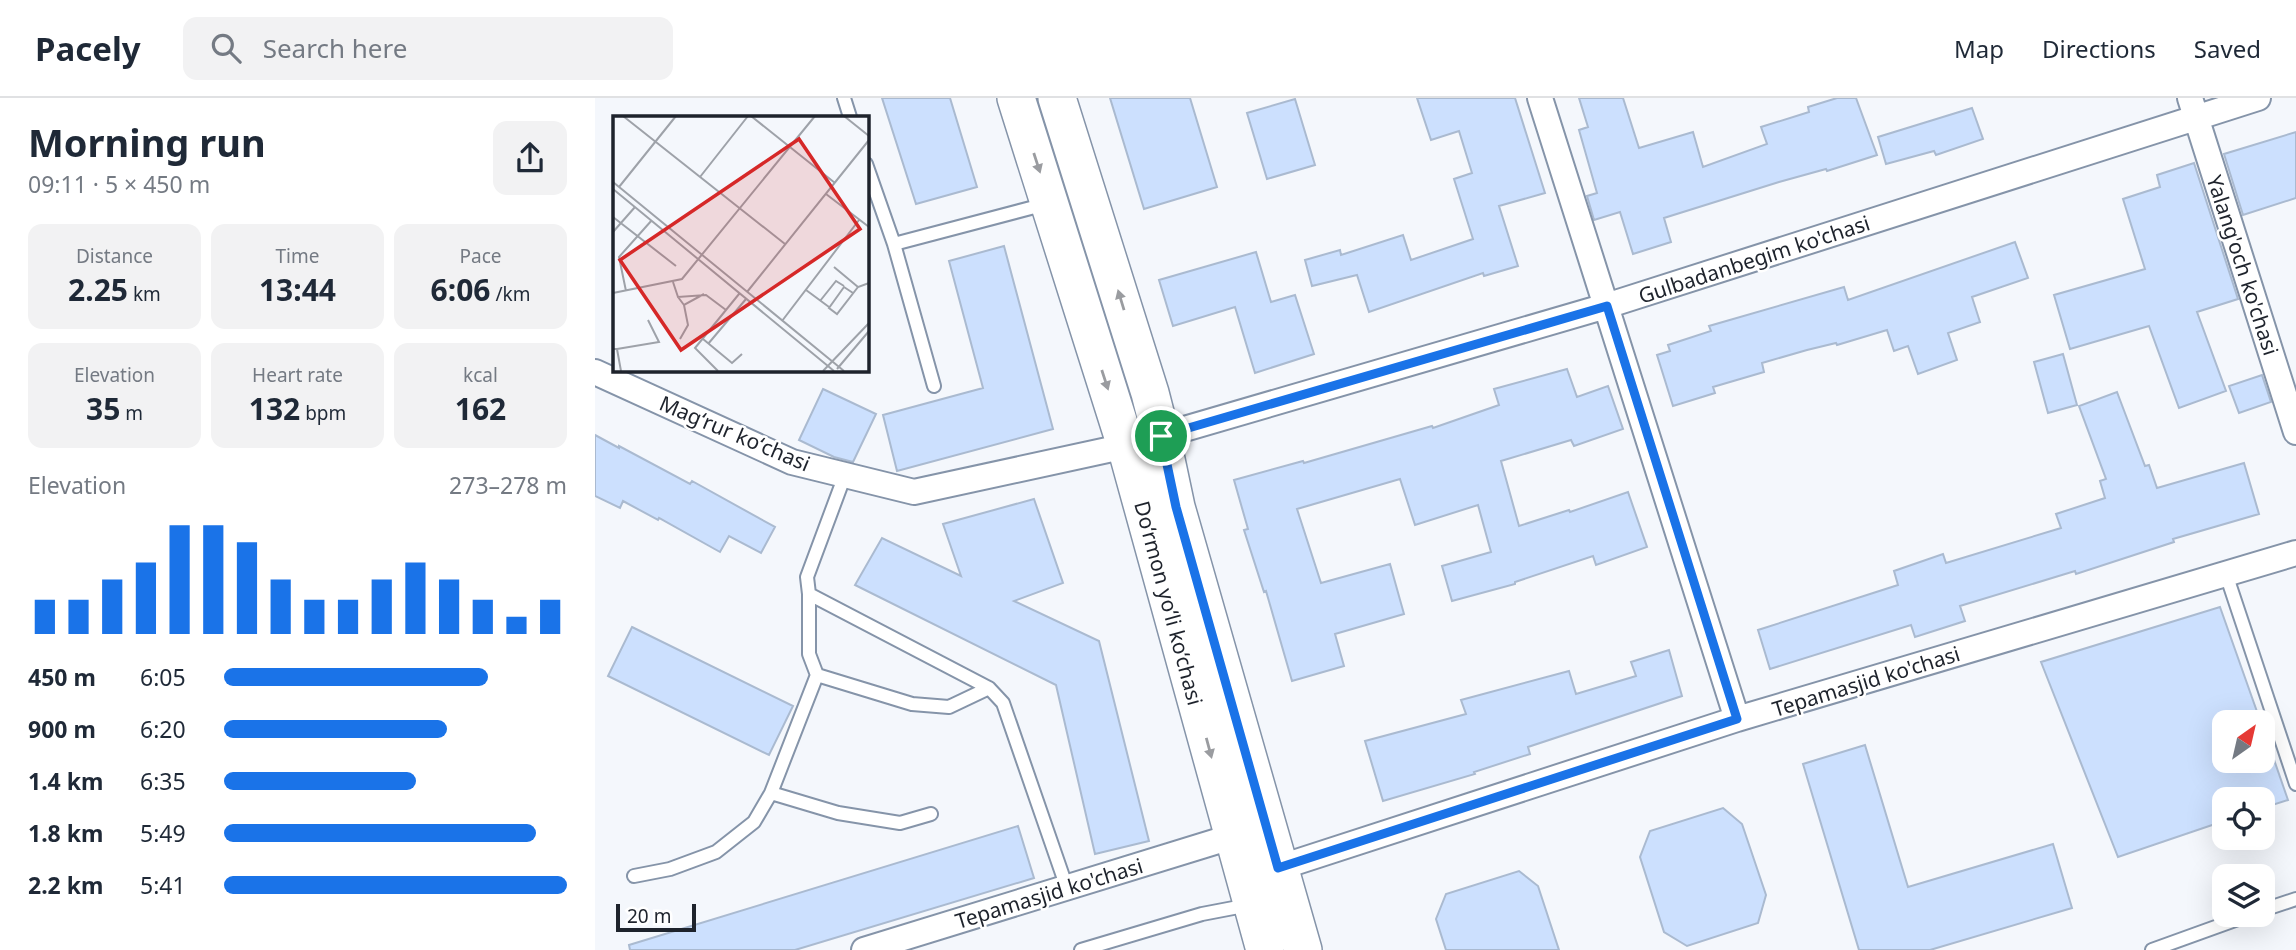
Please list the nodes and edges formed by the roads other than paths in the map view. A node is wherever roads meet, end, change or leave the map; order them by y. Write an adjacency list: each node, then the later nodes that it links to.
1 (844, 98): 7 (lane)
2 (1016, 98): 9 (main road, Do‘rmon yo‘li ko‘chasi, one-way to 9)
3 (1057, 98): 15 (main road, Do‘rmon yo‘li ko‘chasi, one-way to 3)
4 (1540, 98): 11 (street)
5 (2257, 98): 6 (street, Gulbadanbegim ko'chasi)
6 (2193, 108): 11 (street, Gulbadanbegim ko'chasi); 14 (street, Yalang'och ko'chasi)
7 (850, 116)
8 (868, 170): 10 (lane)
9 (1050, 203): 10 (lane); 16 (main road, Do‘rmon yo‘li ko‘chasi, one-way to 16)
10 (894, 244): 13 (lane)
11 (1607, 306): 15 (street, Gulbadanbegim ko'chasi); 23 (street)
12 (595, 372): 17 (street, Magʻrur koʻchasi)
13 (935, 386)
14 (2296, 432)
15 (1161, 436): 16 (street, Gulbadanbegim ko'chasi); 30 (main road, Do‘rmon yo‘li ko‘chasi)
16 (1126, 446): 17 (street, Magʻrur koʻchasi); 27 (main road, Do‘rmon yo‘li ko‘chasi, one-way to 27)
17 (845, 475): 20 (lane)
18 (2296, 553): 19 (street, Tepamasjid ko'chasi)
19 (2226, 573): 23 (street, Tepamasjid ko'chasi); 24 (lane)
20 (809, 594): 21 (lane); 22 (lane)
21 (817, 674): 22 (lane); 25 (lane)
22 (989, 688): 29 (lane)
23 (1737, 719): 30 (street, Tepamasjid ko'chasi)
24 (2296, 784)
25 (771, 793): 26 (lane); 28 (lane)
26 (931, 814)
27 (1234, 836): 29 (street, Tepamasjid ko'chasi); 30 (main road, Do‘rmon yo‘li ko‘chasi)
28 (634, 876)
29 (1067, 888): 34 (street, Tepamasjid ko'chasi)
30 (1271, 892): 35 (lane); 36 (main road, Do‘rmon yo‘li ko‘chasi); 37 (main road, Do‘rmon yo‘li ko‘chasi)
31 (2296, 899): 32 (lane)
32 (2275, 906)
33 (2216, 927): 38 (lane)
34 (864, 950)
35 (1081, 950)
36 (1265, 950)
37 (1303, 950)
38 (2152, 950)

